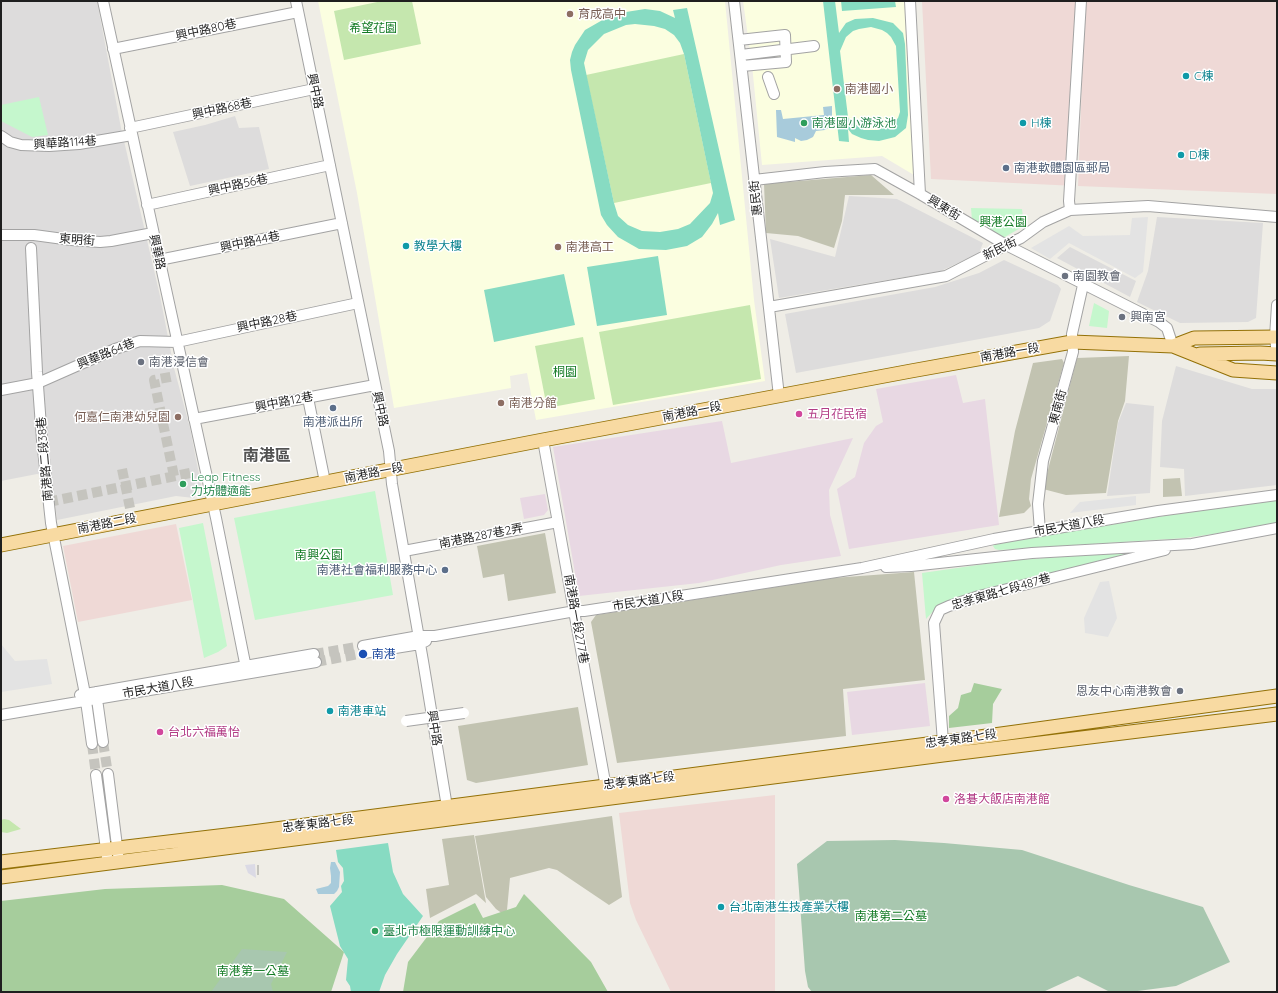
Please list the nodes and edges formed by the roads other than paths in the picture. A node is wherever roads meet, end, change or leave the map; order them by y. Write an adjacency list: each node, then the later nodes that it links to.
1 (103, 1): 9 (street, 興華路)
2 (296, 1): 6 (street, 興中路)
3 (734, 1): 7 (street, 惠民街)
4 (910, 1): 20 (street)
5 (1081, 1): 22 (street)
6 (298, 12): 9 (street, 興中路80巷); 14 (street, 興中路)
7 (739, 40): 10 (street); 11 (street, 惠民街)
8 (814, 46): 10 (street)
9 (113, 49): 16 (street, 興華路)
10 (785, 50): 11 (street); 12 (street)
11 (741, 55): 12 (street, 惠民街)
12 (742, 66): 19 (street, 惠民街)
13 (768, 77): 15 (street)
14 (314, 90): 16 (street, 興中路68巷); 18 (street, 興中路)
15 (774, 94)
16 (131, 131): 17 (street, 興華路114巷); 21 (street, 興華路)
17 (1, 136)
18 (330, 165): 21 (street, 興中路56巷); 24 (street, 興中路)
19 (754, 180): 20 (street, 興東街); 33 (street, 惠民街)
20 (920, 194): 27 (street, 興東街)
21 (147, 205): 25 (street, 興華路)
22 (1070, 210): 23 (street, 新民街); 27 (street, 新民街)
23 (1277, 217)
24 (342, 223): 29 (street, 興中路44巷); 31 (street, 興中路)
25 (153, 233): 26 (street, 東明街); 29 (street, 興華路)
26 (1, 235)
27 (1006, 245): 30 (street, 興東街); 33 (street, 新民街)
28 (31, 248): 41 (street, 南港路二段38巷)
29 (159, 260): 35 (street, 興華路)
30 (1083, 285): 36 (street, 東南街); 37 (street, 興東街)
31 (358, 303): 35 (street, 興中路28巷); 42 (street, 興中路)
32 (1277, 305): 34 (street)
33 (768, 307): 44 (street, 惠民街)
34 (1276, 337): 37 (main road, 南港路一段); 39 (street)
35 (177, 342): 41 (street, 興華路64巷); 46 (street, 興華路)
36 (1072, 342): 37 (main road, 南港路一段); 44 (main road, 南港路一段); 54 (street, 東南街)
37 (1173, 346): 38 (main road, 南港路一段)
38 (1194, 354): 39 (main road, 南港路一段); 40 (main road)
39 (1277, 354)
40 (1277, 373)
41 (38, 383): 43 (street, 興華路64巷); 55 (street, 南港路二段38巷)
42 (375, 385): 45 (street, 興中路12巷); 48 (street, 興中路)
43 (1, 390)
44 (779, 396): 47 (main road, 南港路一段)
45 (308, 398): 46 (street, 興中路12巷); 49 (street)
46 (194, 419): 51 (street, 興華路)
47 (543, 440): 48 (main road, 南港路一段); 52 (street, 南港路一段277巷)
48 (391, 470): 49 (main road, 南港路一段); 59 (street, 興中路)
49 (325, 482): 51 (main road, 南港路一段)
50 (1277, 495): 54 (street, 市民大道八段)
51 (212, 503): 55 (main road, 南港路二段); 66 (street, 興華路)
52 (558, 522): 59 (street, 南港路287巷2弄); 62 (street, 南港路一段277巷)
53 (1277, 528): 57 (street, 市民大道八段)
54 (1040, 530): 56 (street, 市民大道八段)
55 (52, 535): 58 (main road, 南港路二段); 69 (street, 南港路二段38巷)
56 (994, 539): 60 (street); 61 (street, 市民大道八段)
57 (1192, 544): 60 (street, 市民大道八段); 76 (street, 忠孝東路七段487巷)
58 (1, 545)
59 (404, 551): 63 (street, 興中路)
60 (995, 557): 61 (street, 市民大道八段)
61 (862, 568): 62 (street, 市民大道八段)
62 (575, 611): 63 (street, 市民大道八段); 80 (street, 南港路一段277巷)
63 (419, 640): 64 (street, 市民大道八段); 81 (street, 興中路)
64 (363, 649)
65 (315, 658): 66 (street, 市民大道八段)
66 (247, 669): 67 (street, 市民大道八段)
67 (97, 696): 69 (street, 市民大道八段); 75 (street)
68 (1277, 696): 76 (main road, 忠孝東路七段)
69 (85, 698): 70 (street, 市民大道八段); 73 (street, 市民大道八段); 77 (street, 南港路二段38巷)
70 (1, 708)
71 (464, 713): 74 (street, bridge)
72 (1277, 714): 80 (main road, 忠孝東路七段)
73 (1, 715)
74 (406, 721)
75 (103, 742)
76 (943, 742): 80 (main road, 忠孝東路七段)
77 (92, 744)
78 (108, 774): 82 (street)
79 (96, 775): 82 (street)
80 (607, 792): 81 (main road, 忠孝東路七段)
81 (448, 813): 82 (main road, 忠孝東路七段); 84 (main road, 忠孝東路七段)
82 (112, 848): 83 (main road, 忠孝東路七段); 84 (street)
83 (1, 862)
84 (114, 863): 85 (main road, 忠孝東路七段)
85 (1, 877)

